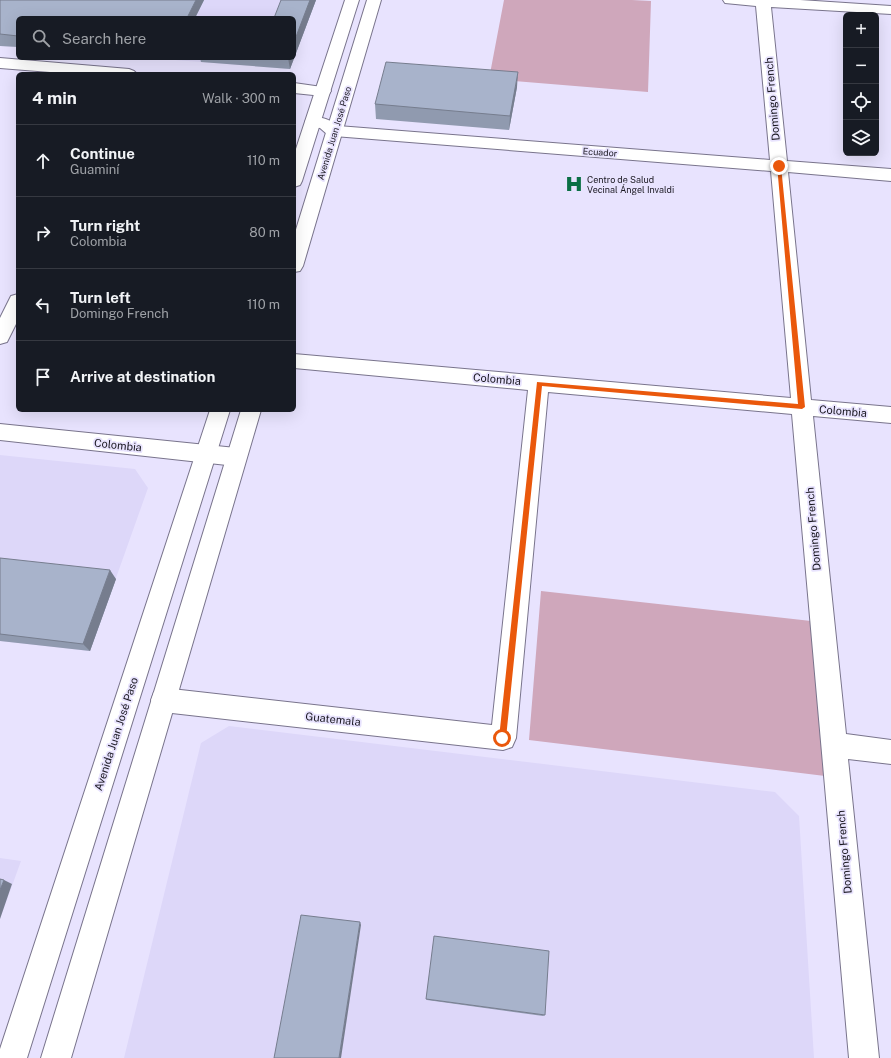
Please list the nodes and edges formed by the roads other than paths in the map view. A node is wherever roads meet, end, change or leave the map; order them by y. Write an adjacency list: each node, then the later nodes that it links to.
1 (352, 0): 9 (street)
2 (374, 0): 11 (street, Avenida Juan José Paso)
3 (730, 0): 4 (street)
4 (763, 1): 5 (street); 12 (street, Domingo French)
5 (891, 10)
6 (2, 67): 7 (street)
7 (93, 72)
8 (296, 88): 9 (street)
9 (323, 91): 10 (street)
10 (313, 122): 11 (street, Ecuador); 13 (street)
11 (334, 132): 12 (street, Ecuador); 15 (street, Avenida Juan José Paso)
12 (779, 166): 14 (street, Ecuador); 20 (street, Domingo French)
13 (296, 175)
14 (891, 175)
15 (296, 259)
16 (16, 306): 17 (street)
17 (0, 337)
18 (296, 361): 19 (street, Colombia)
19 (539, 383): 20 (street, Colombia); 27 (street, Guatemala)
20 (802, 407): 23 (street, Colombia); 28 (street, Domingo French)
21 (219, 412): 25 (street, Avenida Juan José Paso)
22 (249, 412): 26 (street)
23 (891, 415)
24 (0, 432): 25 (street, Colombia)
25 (206, 454): 26 (street, Colombia); 30 (street, Avenida Juan José Paso)
26 (236, 457): 27 (street)
27 (163, 700): 31 (street)
28 (834, 745): 29 (street); 32 (street, Domingo French)
29 (891, 752)
30 (12, 1058)
31 (56, 1058)
32 (864, 1058)

